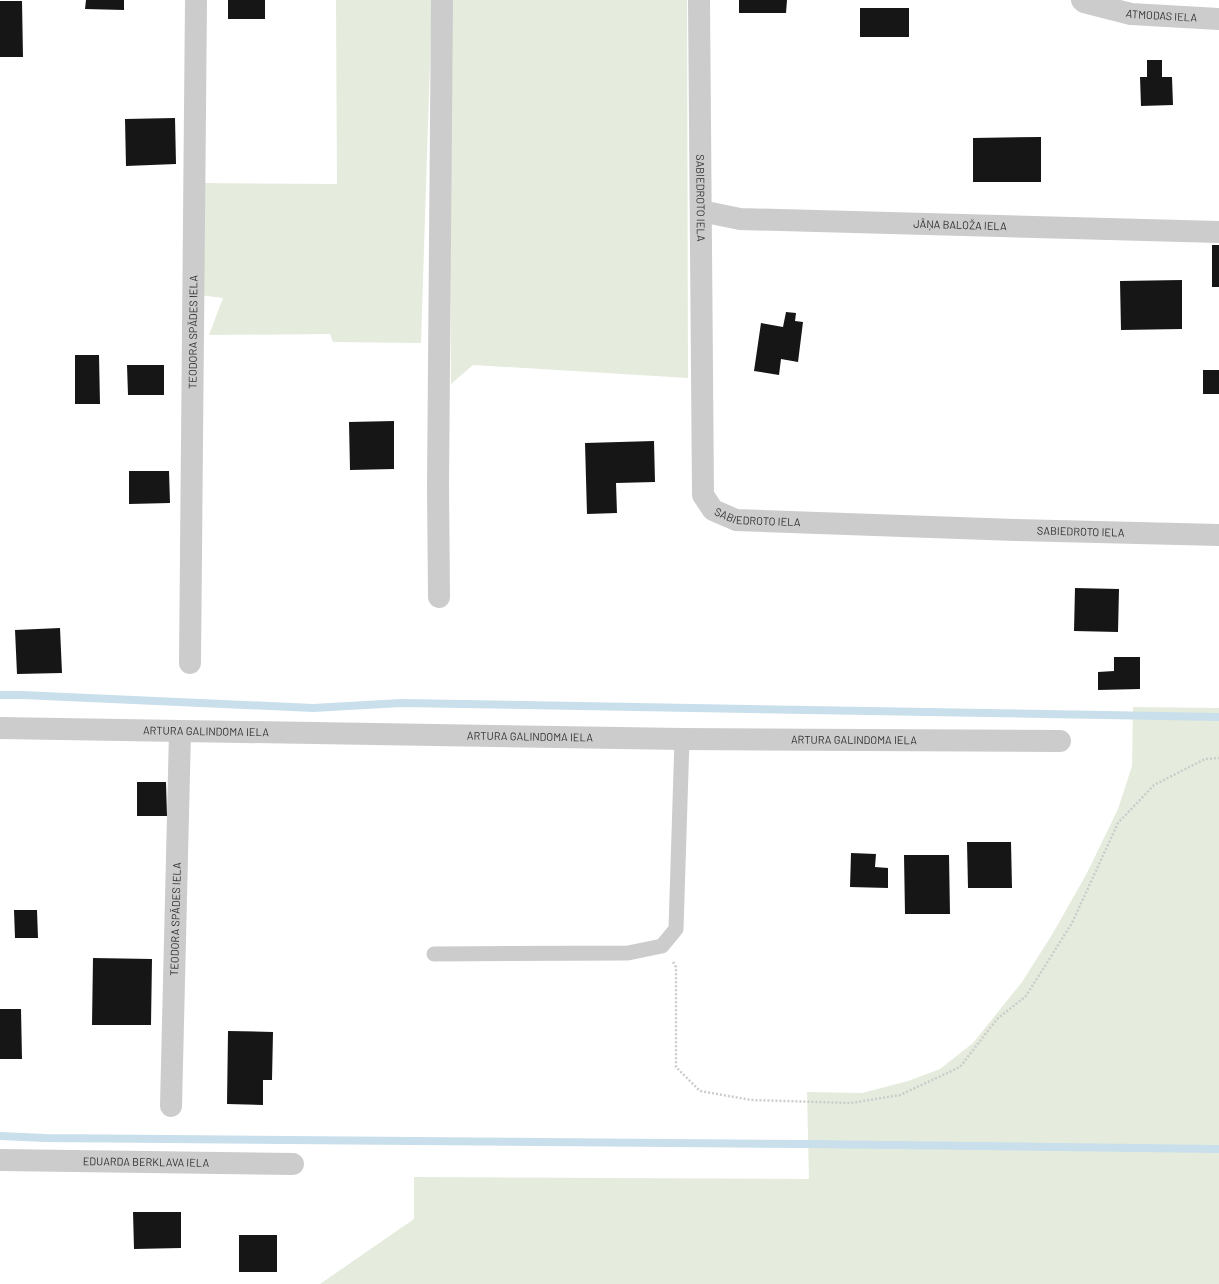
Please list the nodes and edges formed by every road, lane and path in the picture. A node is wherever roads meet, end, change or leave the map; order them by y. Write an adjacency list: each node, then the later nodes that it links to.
1 (196, 0): 10 (street, TEODORA SPĀDES IELA)
2 (442, 0): 9 (street)
3 (699, 0): 6 (street, SABIEDROTO IELA)
4 (1082, 0): 5 (street, ATMODAS IELA)
5 (1219, 19)
6 (701, 211): 7 (street, JĀŅA BALOŽA IELA); 8 (street, SABIEDROTO IELA)
7 (1219, 232)
8 (1219, 535)
9 (439, 597)
10 (190, 663)
11 (0, 728): 12 (street, ARTURA GALINDOMA IELA)
12 (180, 732): 13 (street, ARTURA GALINDOMA IELA); 18 (street, TEODORA SPĀDES IELA)
13 (682, 739): 14 (street, ARTURA GALINDOMA IELA); 16 (lane)
14 (1060, 741)
15 (1219, 758): 16 (path)
16 (662, 946): 17 (lane)
17 (434, 954)
18 (171, 1106)
19 (0, 1160): 20 (street, EDUARDA BERKLAVA IELA)
20 (292, 1164)

